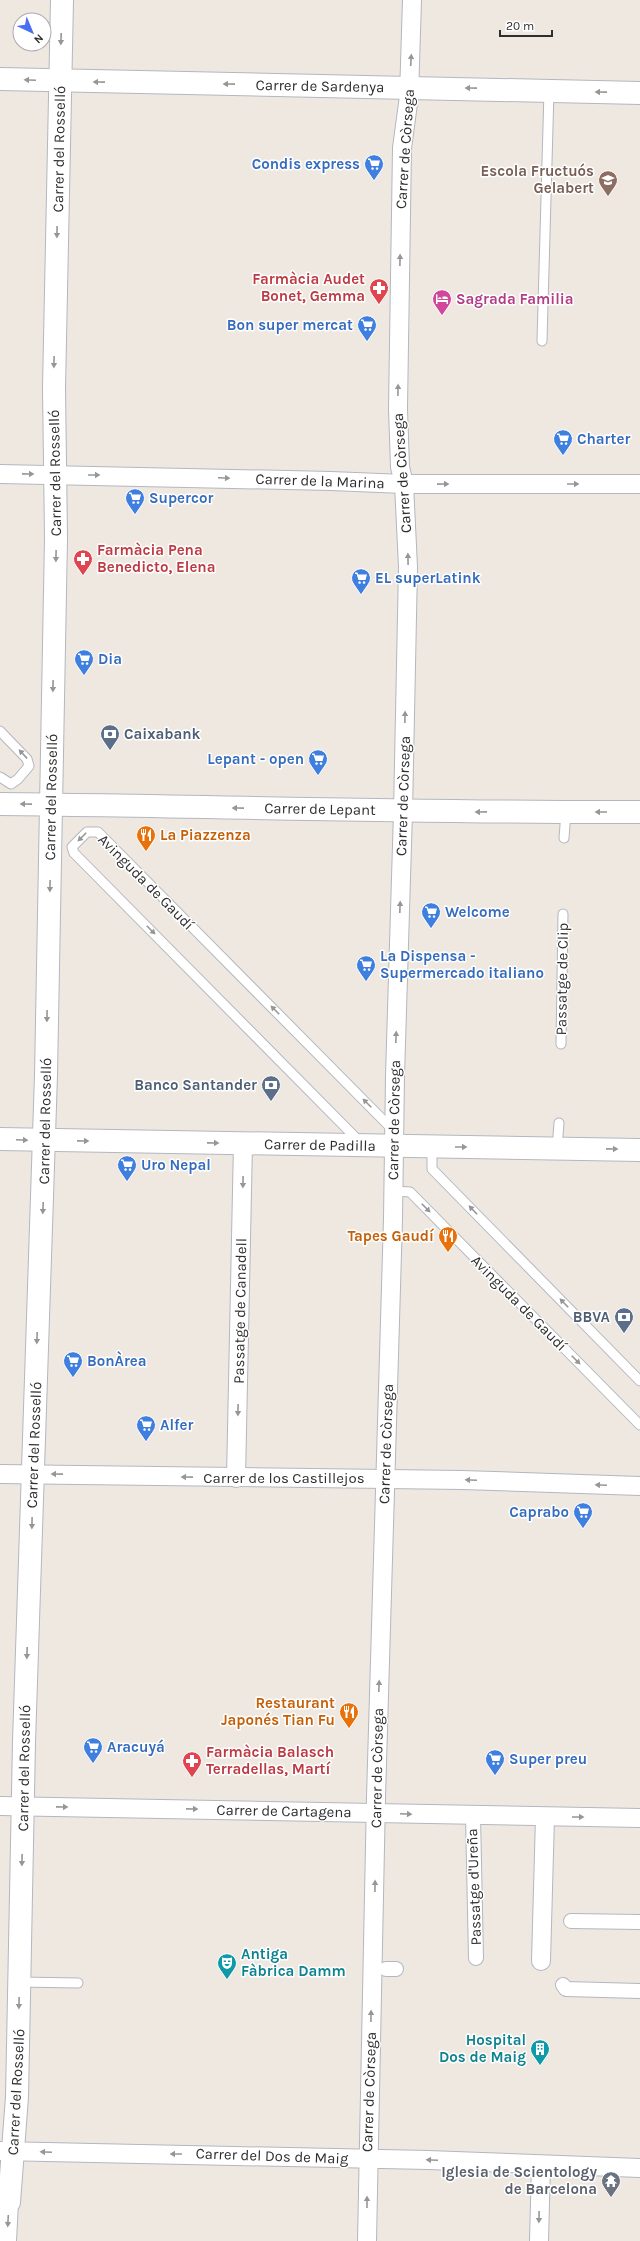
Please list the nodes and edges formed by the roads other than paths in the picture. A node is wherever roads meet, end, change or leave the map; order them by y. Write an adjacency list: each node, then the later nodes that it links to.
1 (62, 0): 4 (main road, Carrer del Rosselló, one-way to 4)
2 (412, 0): 5 (street, Carrer de Còrsega, one-way to 2)
3 (0, 79): 4 (main road, Carrer de Sardenya, one-way to 3)
4 (60, 81): 5 (main road, Carrer de Sardenya, one-way to 4); 10 (main road, Carrer del Rosselló, one-way to 10)
5 (409, 87): 6 (main road, Carrer de Sardenya, one-way to 5); 11 (street, Carrer de Còrsega, one-way to 5)
6 (549, 91): 7 (main road, Carrer de Sardenya, one-way to 6); 8 (lane)
7 (640, 93)
8 (542, 340)
9 (0, 474): 10 (street, Carrer de la Marina, one-way to 10)
10 (55, 475): 11 (street, Carrer de la Marina, one-way to 11); 16 (main road, Carrer del Rosselló, one-way to 16)
11 (404, 484): 12 (street, Carrer de la Marina, one-way to 12); 17 (street, Carrer de Còrsega, one-way to 11)
12 (640, 484)
13 (0, 731): 14 (lane, one-way to 13)
14 (0, 777)
15 (0, 804): 16 (main road, Carrer de Lepant, one-way to 15)
16 (52, 805): 17 (main road, Carrer de Lepant, one-way to 16); 26 (main road, Carrer del Rosselló, one-way to 26)
17 (403, 812): 18 (main road, Carrer de Lepant, one-way to 17); 24 (street, Carrer de Còrsega, one-way to 17)
18 (566, 812): 19 (main road, Carrer de Lepant, one-way to 18); 20 (lane)
19 (640, 812)
20 (564, 838)
21 (563, 914): 22 (lane, Passatge de Clip)
22 (561, 1044)
23 (559, 1123): 30 (lane)
24 (394, 1138): 28 (main road, Carrer de Padilla); 28 (lane, Avinguda de Gaudí, one-way to 28); 29 (main road, Carrer de Padilla); 32 (street, Carrer de Còrsega)
25 (0, 1139): 26 (main road, Carrer de Padilla, one-way to 26)
26 (44, 1141): 27 (main road, Carrer de Padilla, one-way to 27); 36 (main road, Carrer del Rosselló, one-way to 36)
27 (243, 1144): 28 (main road, Carrer de Padilla); 37 (street, Passatge de Canadell, one-way to 37)
28 (363, 1145)
29 (432, 1147): 30 (main road, Carrer de Padilla, one-way to 30); 33 (lane, Avinguda de Gaudí, one-way to 29)
30 (558, 1148): 31 (main road, Carrer de Padilla, one-way to 31)
31 (640, 1150)
32 (394, 1191): 34 (lane, Avinguda de Gaudí, one-way to 34); 38 (street, Carrer de Còrsega)
33 (640, 1381)
34 (640, 1425)
35 (0, 1474): 36 (street, Carrer de los Castillejos)
36 (33, 1474): 37 (street, Carrer de los Castillejos, one-way to 36); 41 (main road, Carrer del Rosselló, one-way to 41)
37 (236, 1478): 38 (street, Carrer de los Castillejos)
38 (384, 1479): 39 (street, Carrer de los Castillejos, one-way to 38); 42 (street, Carrer de Còrsega, one-way to 38)
39 (640, 1486)
40 (0, 1806): 41 (street, Carrer de Cartagena)
41 (23, 1806): 42 (street, Carrer de Cartagena, one-way to 42); 50 (main road, Carrer del Rosselló, one-way to 50)
42 (375, 1813): 43 (street, Carrer de Cartagena, one-way to 43); 55 (street, Carrer de Còrsega, one-way to 42)
43 (473, 1816): 44 (street, Carrer de Cartagena); 48 (street, Passatge d'Ureña)
44 (545, 1817): 45 (street, Carrer de Cartagena, one-way to 45); 49 (street)
45 (640, 1818)
46 (571, 1921): 47 (street)
47 (640, 1922)
48 (476, 1958)
49 (541, 1961)
50 (20, 1982): 51 (lane); 54 (main road, Carrer del Rosselló, one-way to 54)
51 (78, 1983)
52 (563, 1985): 53 (street)
53 (640, 1991)
54 (7, 2151): 55 (street, Carrer del Dos de Maig, one-way to 54); 58 (main road, Carrer del Rosselló)
55 (368, 2158): 56 (street, Carrer del Dos de Maig, one-way to 55); 60 (street, Carrer de Còrsega, one-way to 55)
56 (541, 2165): 57 (street, Carrer del Dos de Maig); 61 (street, one-way to 61)
57 (640, 2168)
58 (9, 2202): 59 (street, Carrer del Rosselló, one-way to 59)
59 (7, 2241)
60 (367, 2241)
61 (539, 2241)

